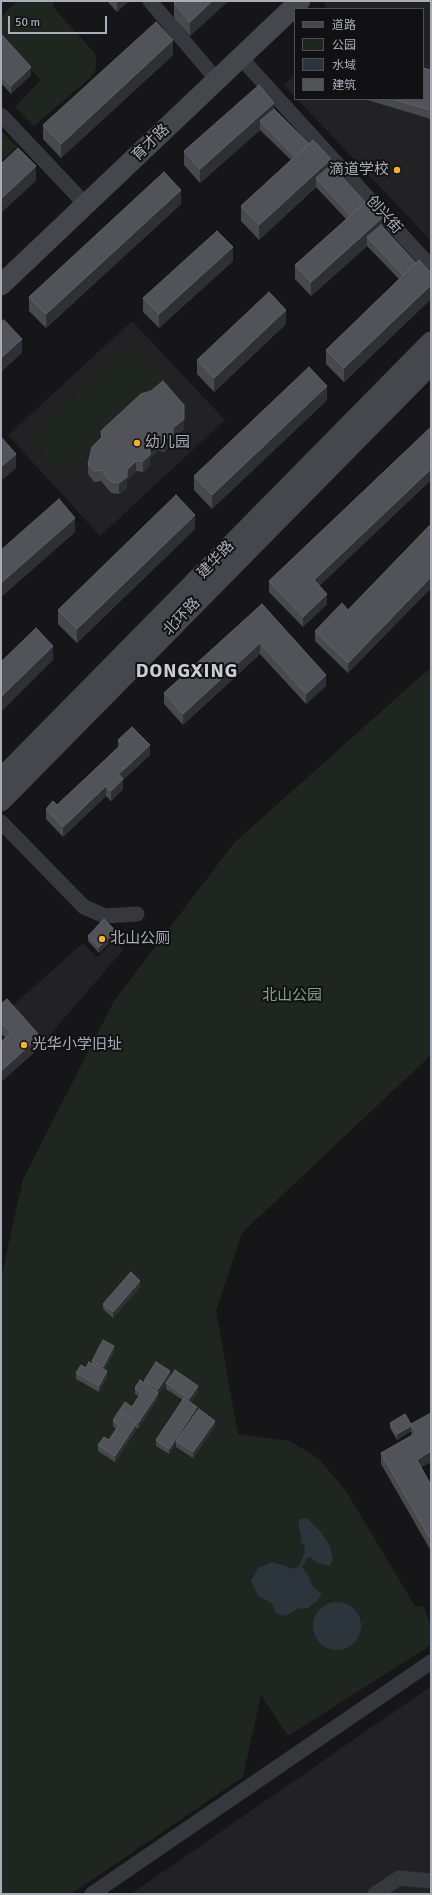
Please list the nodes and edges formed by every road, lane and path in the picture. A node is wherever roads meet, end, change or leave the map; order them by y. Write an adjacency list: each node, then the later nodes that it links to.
1 (150, 1): 4 (street)
2 (300, 1): 3 (street, 育才路)
3 (240, 58): 4 (street, 育才路); 7 (street, 创兴街)
4 (217, 80): 6 (street, 育才路)
5 (1, 116): 6 (street)
6 (86, 205): 8 (street, 育才路)
7 (431, 267)
8 (1, 285)
9 (431, 342): 11 (street, 建华路)
10 (431, 364): 12 (street, 北环路)
11 (1, 779)
12 (1, 802)
13 (1, 822): 14 (street)
14 (138, 914)
15 (431, 1662): 17 (street)
16 (431, 1881): 18 (street)
17 (92, 1894)
18 (375, 1894)

